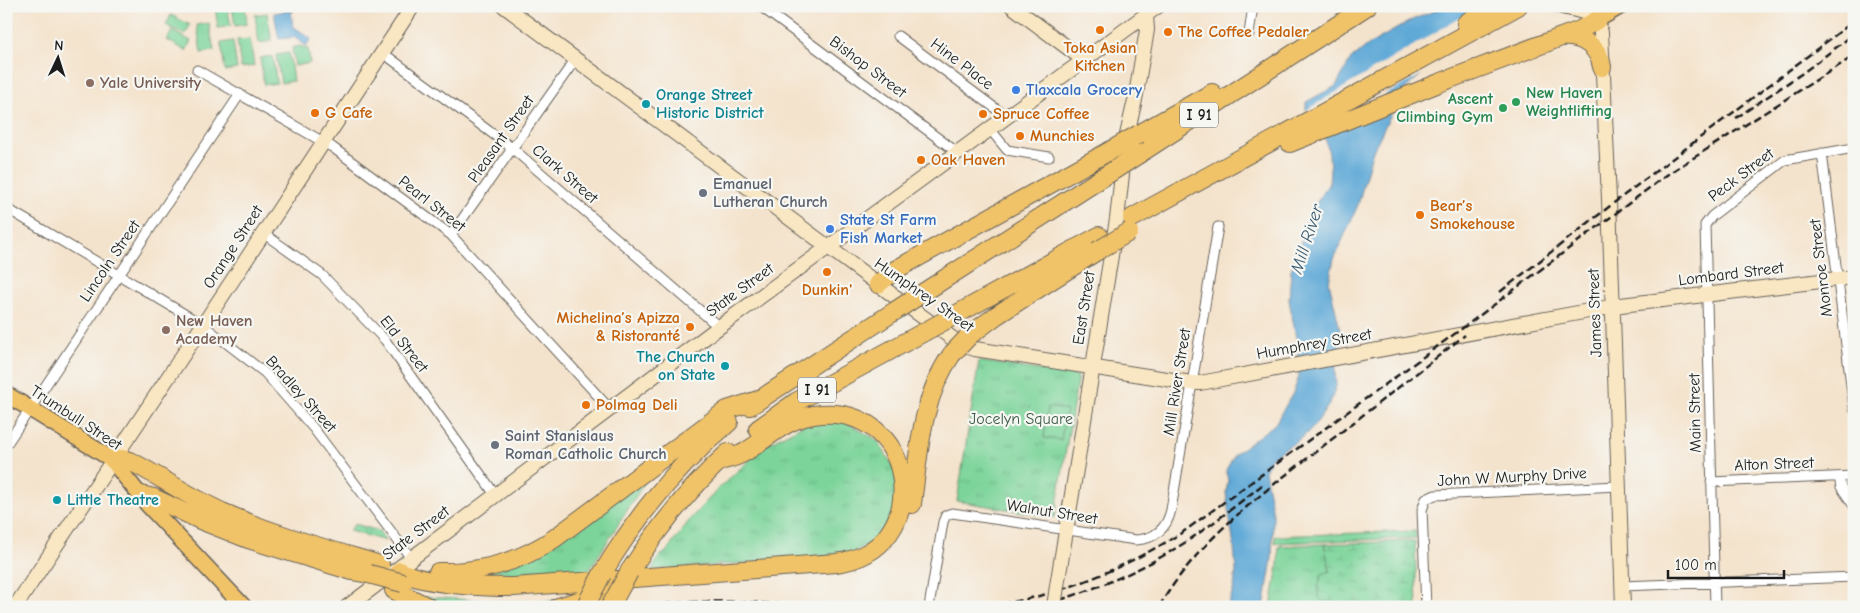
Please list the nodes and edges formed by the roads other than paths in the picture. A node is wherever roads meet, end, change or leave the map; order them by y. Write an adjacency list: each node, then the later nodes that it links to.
1 (413, 6): 18 (main road, Orange Street)
2 (504, 6): 19 (main road, Humphrey Street)
3 (760, 6): 31 (street, Bishop Street)
4 (1012, 6): 20 (main road)
5 (1158, 6): 12 (main road, State Street)
6 (1253, 6): 14 (street)
7 (1367, 6): 23 (highway, I 91)
8 (1492, 6): 17 (highway)
9 (1518, 6): 17 (highway)
10 (1559, 6): 13 (main road)
11 (1621, 6): 13 (main road)
12 (1146, 15): 20 (main road, State Street); 49 (main road, East Street)
13 (1597, 20): 16 (highway); 21 (main road, James Street)
14 (1249, 34)
15 (898, 36): 25 (street, Hine Place)
16 (1559, 38): 21 (highway); 26 (highway)
17 (1446, 46): 26 (highway)
18 (383, 53): 28 (main road, Orange Street); 29 (street, Clark Street)
19 (575, 60): 29 (street, Pleasant Street); 40 (main road, Humphrey Street)
20 (1083, 61): 25 (main road, State Street)
21 (1602, 67): 46 (main road, James Street)
22 (197, 70): 24 (street, Pearl Street)
23 (1258, 76): 44 (highway, bridge); 52 (highway, I 91, bridge)
24 (240, 94): 28 (street, Pearl Street); 41 (street, Lincoln Street)
25 (1007, 117): 27 (main road, State Street)
26 (1310, 127): 39 (highway, bridge)
27 (990, 129): 31 (main road, State Street); 33 (street)
28 (323, 142): 37 (main road, Orange Street); 38 (street, Pearl Street)
29 (512, 148): 38 (street, Pleasant Street); 48 (street, Clark Street)
30 (1854, 148): 32 (street, Peck Street)
31 (958, 152): 40 (main road, State Street)
32 (1822, 153): 35 (street, Peck Street); 43 (street, Monroe Street)
33 (1048, 156)
34 (6, 208): 41 (street, Bradley Street)
35 (1708, 220): 45 (street, Main Street)
36 (1218, 227): 50 (street, Mill River Street)
37 (263, 233): 47 (main road, Orange Street); 64 (street, Eld Street)
38 (451, 235): 54 (street, Pearl Street)
39 (1098, 243): 58 (highway, I 91, bridge); 73 (highway, bridge)
40 (828, 248): 44 (main road, Humphrey Street); 48 (main road, State Street)
41 (119, 274): 47 (street, Bradley Street); 53 (street, Lincoln Street)
42 (1854, 277): 43 (main road, Lombard Street)
43 (1837, 279): 45 (main road, Lombard Street); 55 (street, Monroe Street)
44 (878, 284): 49 (main road, Humphrey Street)
45 (1707, 295): 46 (main road, Lombard Street); 61 (street, Main Street)
46 (1612, 307): 50 (main road, Humphrey Street); 62 (main road, James Street)
47 (203, 325): 57 (main road, Orange Street); 69 (street, Bradley Street)
48 (719, 327): 54 (main road, State Street)
49 (1092, 368): 50 (main road, Humphrey Street); 66 (main road, East Street)
50 (1192, 383): 67 (street, Mill River Street)
51 (6, 394): 53 (main road, Trumbull Street)
52 (758, 400): 69 (highway); 80 (highway, I 91, bridge)
53 (30, 408): 56 (street, Lincoln Street); 57 (main road, Trumbull Street)
54 (610, 409): 64 (main road, State Street)
55 (1854, 410)
56 (6, 445)
57 (113, 460): 63 (main road, Trumbull Street); 68 (highway); 75 (main road, Orange Street)
58 (720, 461): 69 (highway); 73 (highway, I 91, bridge)
59 (1854, 476): 60 (street, Alton Street)
60 (1839, 477): 61 (street, Alton Street); 65 (street)
61 (1711, 482): 71 (street, Main Street)
62 (1618, 486): 72 (main road, James Street); 82 (street, John W Murphy Drive)
63 (141, 495): 68 (highway); 76 (main road, Trumbull Street)
64 (496, 496): 69 (main road, State Street)
65 (1854, 506)
66 (1066, 530): 67 (street, Walnut Street); 74 (street, Walnut Street); 81 (main road, East Street, bridge)
67 (1153, 536)
68 (366, 572): 69 (highway, bridge)
69 (407, 575): 73 (highway); 77 (main road, State Street); 78 (highway)
70 (1854, 578): 71 (street)
71 (1714, 582): 72 (street); 84 (street, Main Street)
72 (1622, 586): 83 (main road, James Street)
73 (612, 598): 79 (highway)
74 (930, 603)
75 (16, 607)
76 (244, 607)
77 (348, 607)
78 (428, 607)
79 (558, 607)
80 (585, 607)
81 (1054, 607)
82 (1426, 607)
83 (1623, 607)
84 (1714, 607)

